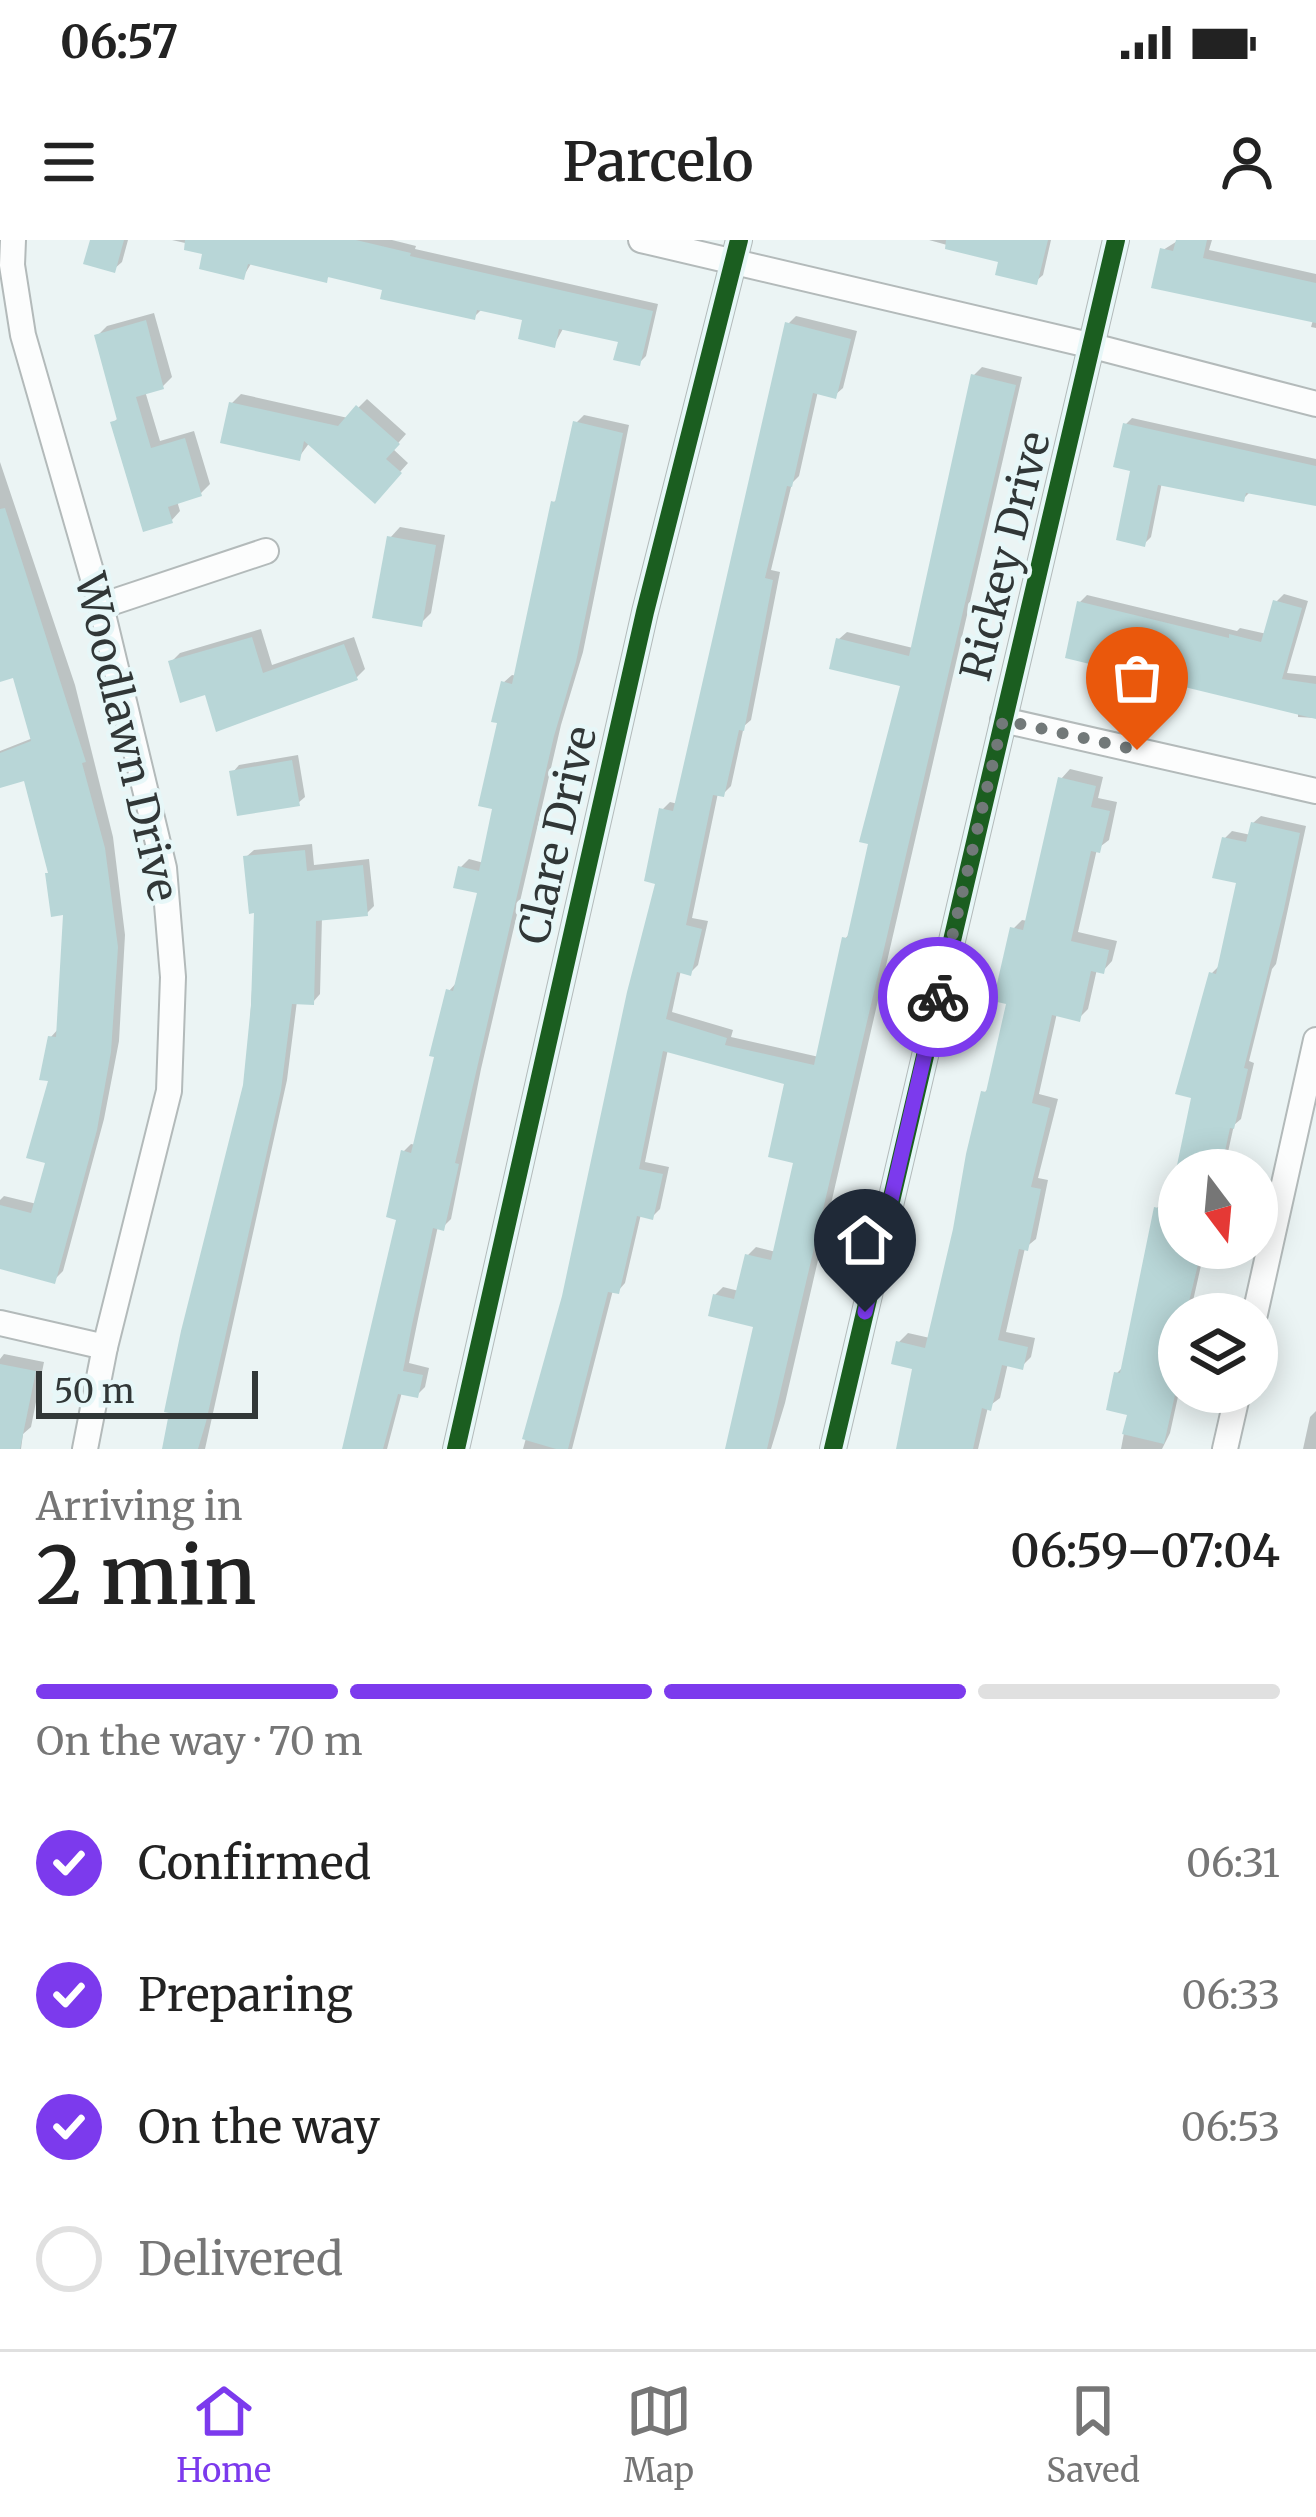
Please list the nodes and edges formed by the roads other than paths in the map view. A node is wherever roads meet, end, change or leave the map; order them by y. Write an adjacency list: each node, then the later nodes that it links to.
1 (13, 240): 8 (street, Woodlawn Drive)
2 (641, 240): 4 (street)
3 (1116, 240): 5 (street, Rickey Drive)
4 (736, 251): 5 (street); 17 (street, Clare Drive)
5 (1093, 346): 6 (street); 9 (street, Rickey Drive)
6 (1316, 404)
7 (266, 551): 8 (street)
8 (101, 606): 14 (street, Woodlawn Drive)
9 (1003, 720): 10 (street); 18 (street, Rickey Drive)
10 (1316, 790)
11 (1316, 1040): 12 (street)
12 (1260, 1293)
13 (0, 1323): 14 (street)
14 (105, 1347): 16 (street, Woodlawn Drive)
15 (1233, 1413): 19 (street)
16 (86, 1449)
17 (456, 1449)
18 (833, 1449)
19 (1225, 1449)

